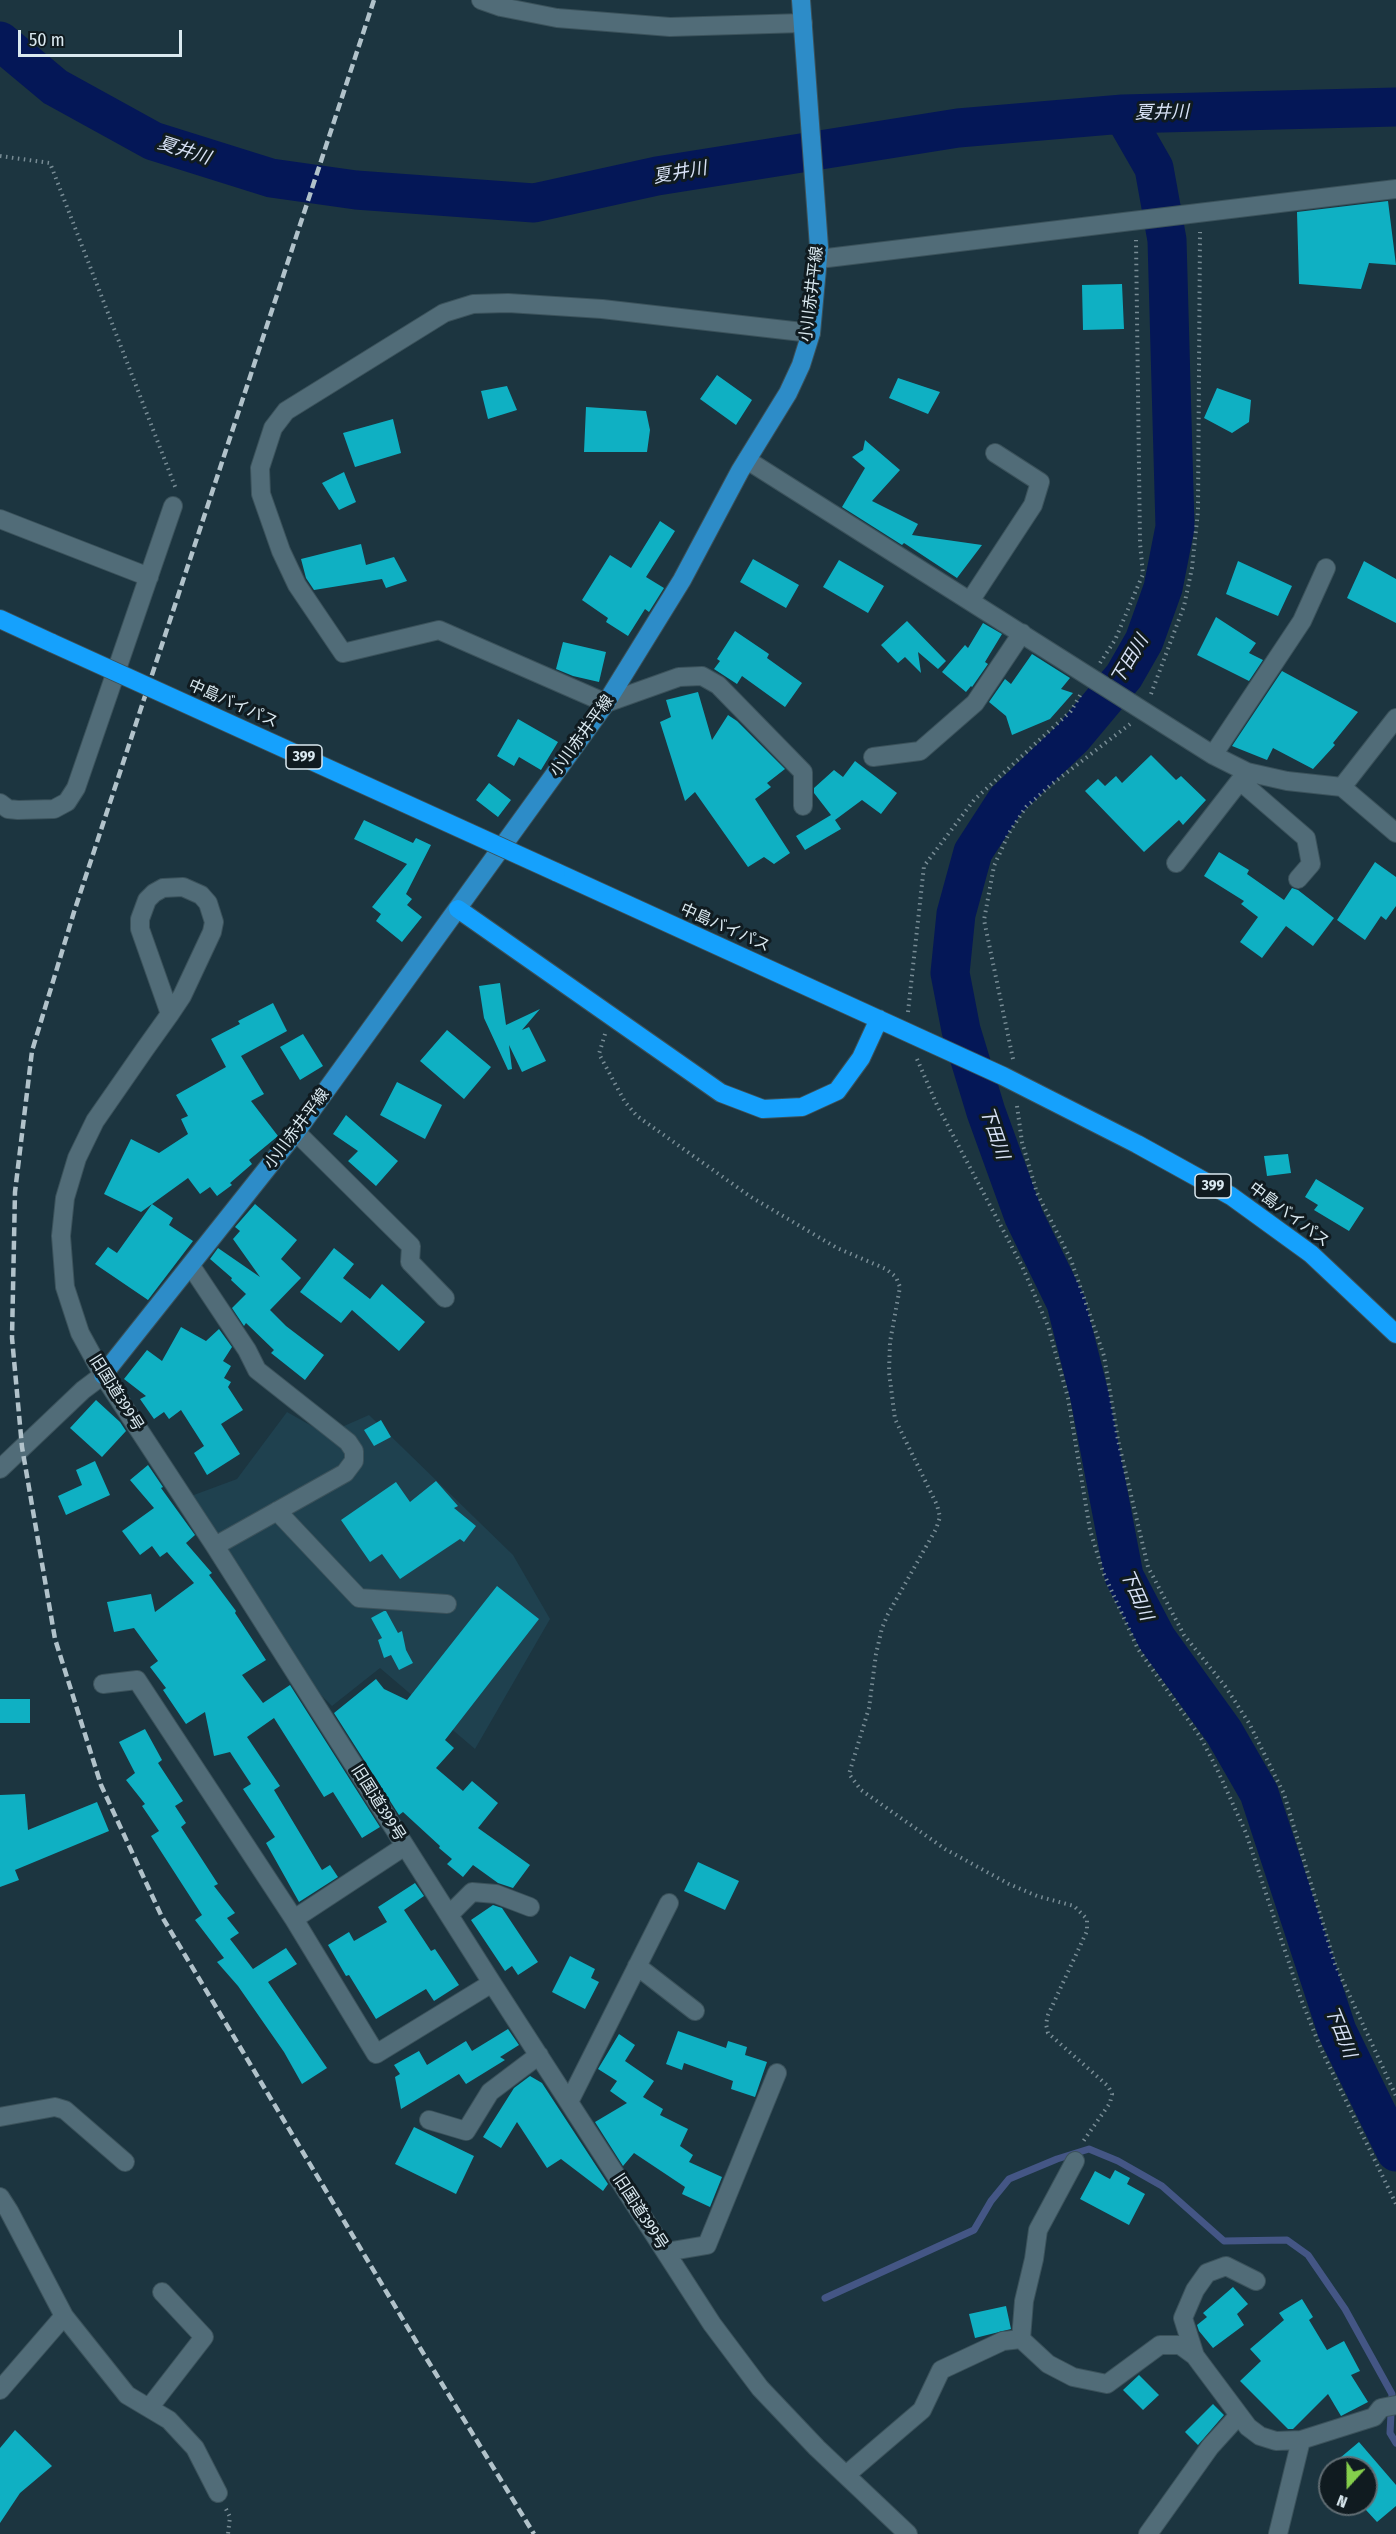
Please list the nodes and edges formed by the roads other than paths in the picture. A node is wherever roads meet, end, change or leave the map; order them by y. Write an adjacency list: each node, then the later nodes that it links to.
1 (481, 0): 3 (street)
2 (801, 0): 3 (main road, 小川赤井平線)
3 (803, 23): 5 (main road, 小川赤井平線)
4 (1396, 189): 5 (street)
5 (819, 253): 6 (main road, 小川赤井平線)
6 (811, 333): 8 (main road, 小川赤井平線); 16 (street)
7 (995, 453): 13 (street)
8 (747, 460): 13 (street); 16 (main road, 小川赤井平線)
9 (173, 506): 12 (street)
10 (0, 519): 12 (street)
11 (1326, 568): 18 (street)
12 (149, 577): 22 (street)
13 (970, 601): 15 (street)
14 (0, 619): 29 (highway, 中島バイパス / 399, bridge)
15 (1022, 633): 18 (street); 19 (street)
16 (606, 704): 23 (street); 27 (main road, 小川赤井平線)
17 (1394, 727): 21 (street)
18 (1213, 755): 20 (street)
19 (873, 757)
20 (1243, 777): 21 (street); 25 (street); 26 (street)
21 (1342, 788): 24 (street)
22 (0, 803)
23 (803, 806)
24 (1396, 833)
25 (1176, 863)
26 (1298, 879)
27 (458, 909): 29 (highway); 30 (main road, 小川赤井平線)
28 (170, 1014): 28 (street, 旧国道399号); 34 (street, 旧国道399号)
29 (879, 1019): 33 (highway, 中島バイパス / 399)
30 (296, 1132): 31 (main road, 小川赤井平線); 32 (street)
31 (191, 1266): 34 (main road, 小川赤井平線); 36 (street)
32 (445, 1298)
33 (1396, 1334)
34 (103, 1375): 35 (street); 37 (street, 旧国道399号)
35 (0, 1469)
36 (277, 1511): 37 (street); 38 (street)
37 (215, 1546): 40 (street, 旧国道399号)
38 (447, 1604)
39 (103, 1684): 44 (street)
40 (405, 1846): 43 (street, 旧国道399号); 44 (street)
41 (669, 1903): 45 (street)
42 (530, 1907): 43 (street)
43 (449, 1915): 46 (street, 旧国道399号)
44 (294, 1919): 46 (street)
45 (637, 1966): 47 (street); 50 (street)
46 (492, 1983): 48 (street, 旧国道399号)
47 (694, 2011)
48 (539, 2055): 50 (street, 旧国道399号); 52 (street)
49 (777, 2073): 56 (street)
50 (569, 2102): 56 (street, 旧国道399号)
51 (0, 2117): 54 (street)
52 (429, 2120)
53 (1075, 2161): 60 (street)
54 (125, 2162)
55 (0, 2197): 59 (street)
56 (666, 2252): 67 (street, 旧国道399号)
57 (1256, 2281): 61 (street)
58 (162, 2292): 64 (street)
59 (64, 2316): 62 (street); 64 (street)
60 (1021, 2339): 61 (street); 67 (street)
61 (1195, 2356): 65 (street)
62 (0, 2390)
63 (1389, 2406): 66 (street)
64 (149, 2408): 68 (street)
65 (1239, 2415): 66 (street); 70 (street)
66 (1300, 2440): 71 (street)
67 (846, 2475): 69 (street, 旧国道399号)
68 (218, 2493)
69 (908, 2534)
70 (1148, 2534)
71 (1278, 2534)

